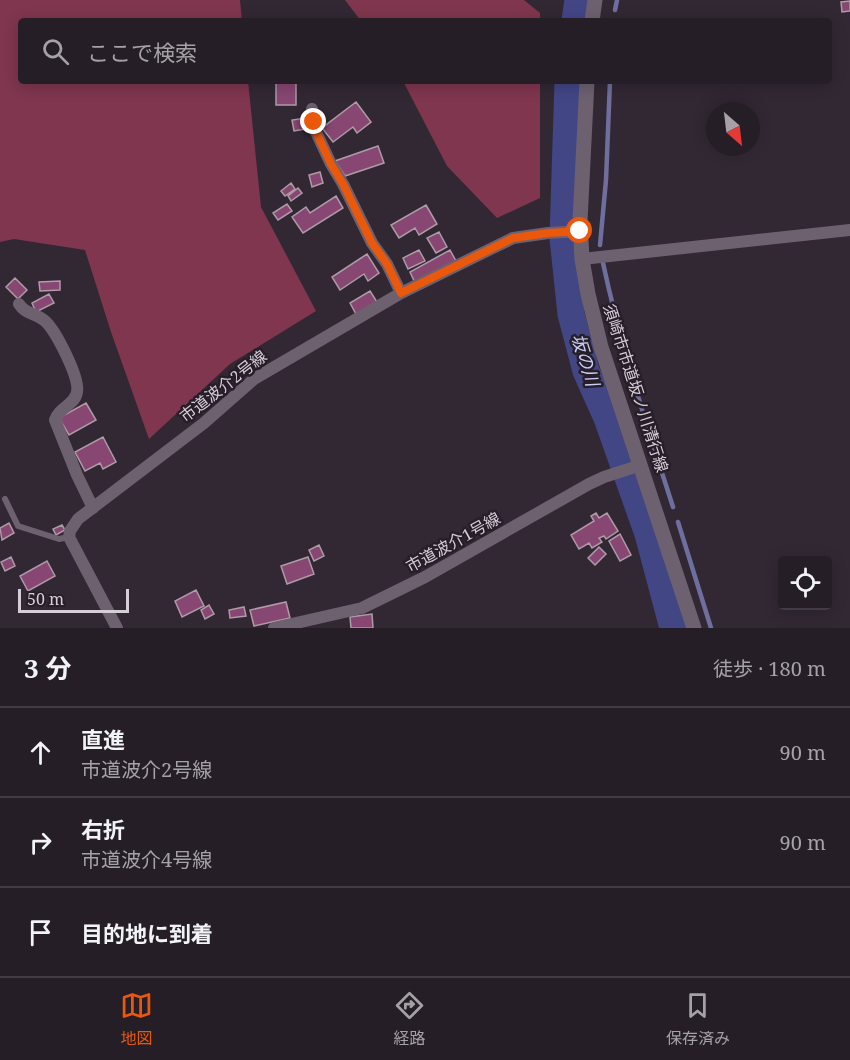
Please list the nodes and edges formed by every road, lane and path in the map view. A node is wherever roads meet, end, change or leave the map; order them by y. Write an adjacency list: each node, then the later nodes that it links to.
1 (595, 0): 2 (street)
2 (592, 18)
3 (587, 84): 6 (street, 須崎市市道坂ノ川清行線)
4 (312, 109): 8 (street)
5 (850, 230): 7 (street)
6 (577, 231): 7 (street, 須崎市市道坂ノ川清行線); 8 (street, 市道波介2号線)
7 (582, 259): 10 (street, 須崎市市道坂ノ川清行線)
8 (401, 293): 12 (street, 市道波介2号線)
9 (19, 304): 12 (street)
10 (637, 466): 15 (street, 市道波介1号線); 16 (street, 須崎市市道坂ノ川清行線)
11 (5, 499): 13 (lane)
12 (93, 508): 13 (street, 市道波介2号線)
13 (69, 537): 14 (street)
14 (117, 628)
15 (274, 628)
16 (694, 628)

